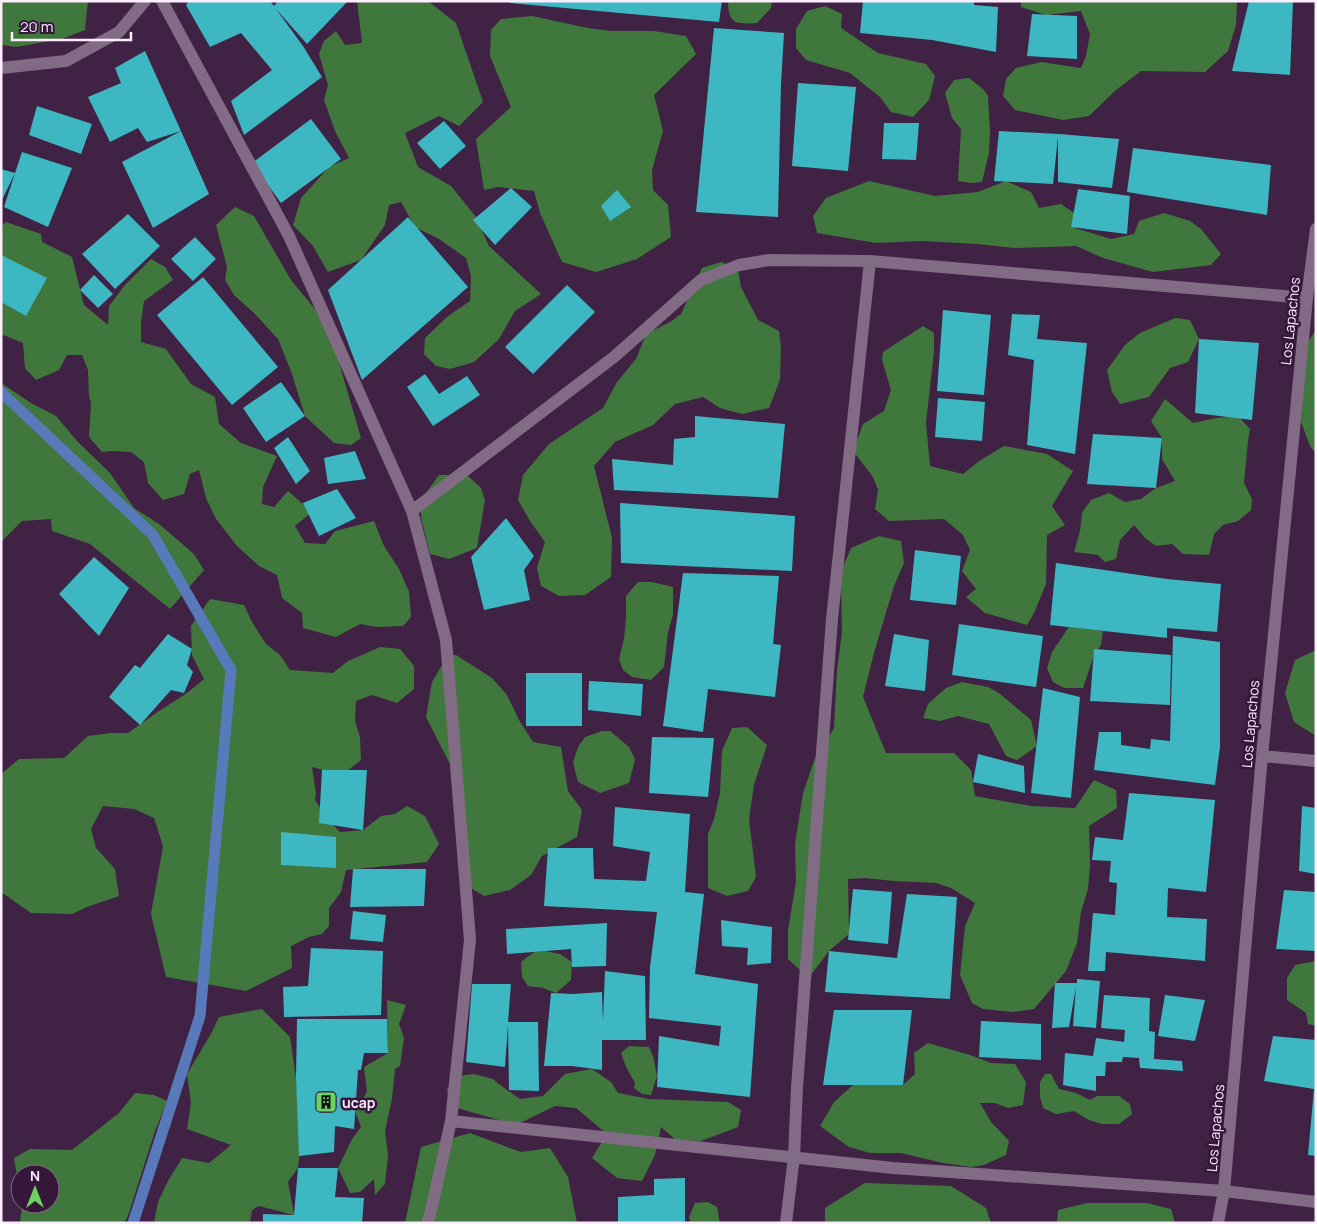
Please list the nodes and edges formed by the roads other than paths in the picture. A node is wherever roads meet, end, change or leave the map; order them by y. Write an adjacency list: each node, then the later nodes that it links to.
1 (145, 1): 3 (street)
2 (162, 1): 7 (street)
3 (1, 68)
4 (1316, 229): 6 (street, Los Lapachos)
5 (870, 261): 6 (street); 7 (street); 11 (street)
6 (1306, 298): 8 (street, Los Lapachos)
7 (412, 511): 10 (street)
8 (1262, 756): 9 (street); 12 (street, Los Lapachos)
9 (1316, 761)
10 (451, 1121): 11 (street); 14 (street)
11 (794, 1157): 12 (street); 15 (street)
12 (1224, 1190): 13 (street); 16 (street, Los Lapachos)
13 (1316, 1202)
14 (427, 1223)
15 (786, 1223)
16 (1218, 1223)

